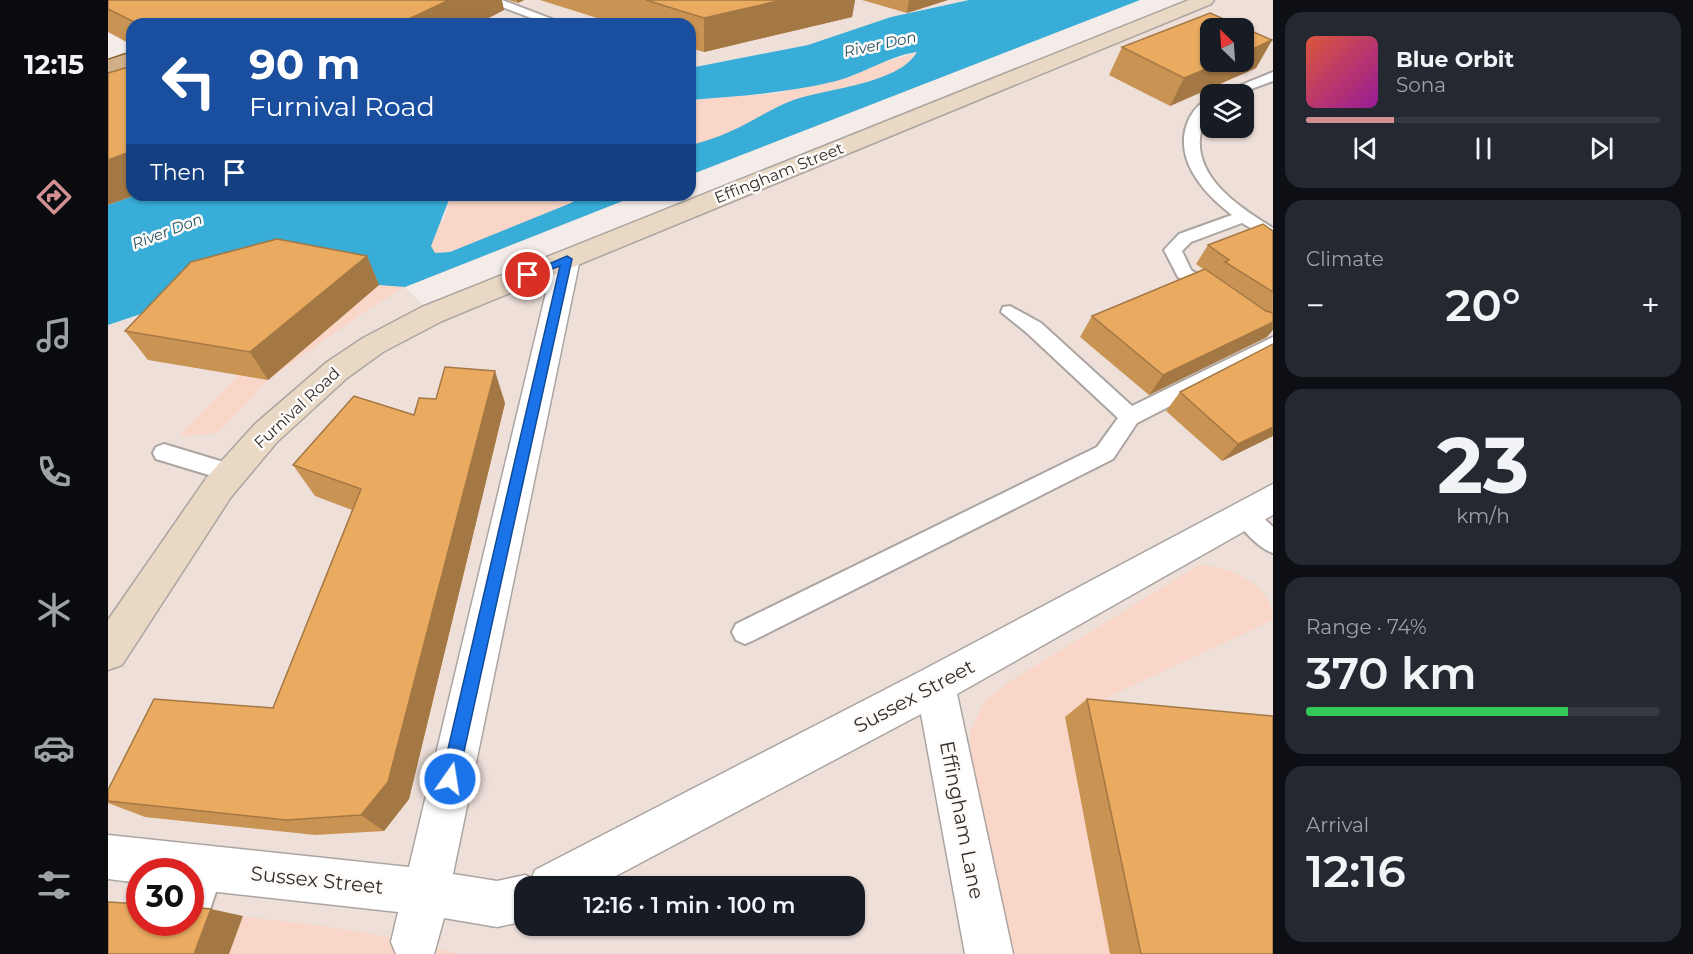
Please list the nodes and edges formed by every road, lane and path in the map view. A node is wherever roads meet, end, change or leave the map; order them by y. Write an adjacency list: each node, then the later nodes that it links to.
1 (490, 0): 3 (lane)
2 (1205, 0): 13 (main road, Effingham Street)
3 (542, 18)
4 (126, 60): 5 (main road)
5 (108, 67)
6 (1273, 76): 8 (lane)
7 (126, 78): 9 (main road)
8 (1252, 84)
9 (108, 85)
10 (1200, 113): 11 (lane)
11 (1243, 217): 12 (lane); 14 (lane)
12 (1273, 236)
13 (567, 259): 19 (main road, Furnival Road); 29 (street)
14 (1230, 306)
15 (1010, 312): 17 (lane)
16 (1271, 334): 17 (lane)
17 (1130, 417): 22 (lane)
18 (164, 453): 19 (lane)
19 (232, 473): 23 (main road, Furnival Road)
20 (1259, 506): 21 (lane); 24 (street, Sussex Street)
21 (1273, 543)
22 (745, 632)
23 (108, 652)
24 (935, 685): 27 (street, Sussex Street); 32 (street, Effingham Lane)
25 (108, 857): 26 (street, Sussex Street)
26 (210, 868): 28 (lane); 29 (street, Sussex Street)
27 (570, 876)
28 (204, 885)
29 (424, 892): 30 (street, Sussex Street); 31 (street)
30 (514, 900)
31 (415, 942)
32 (989, 954)

